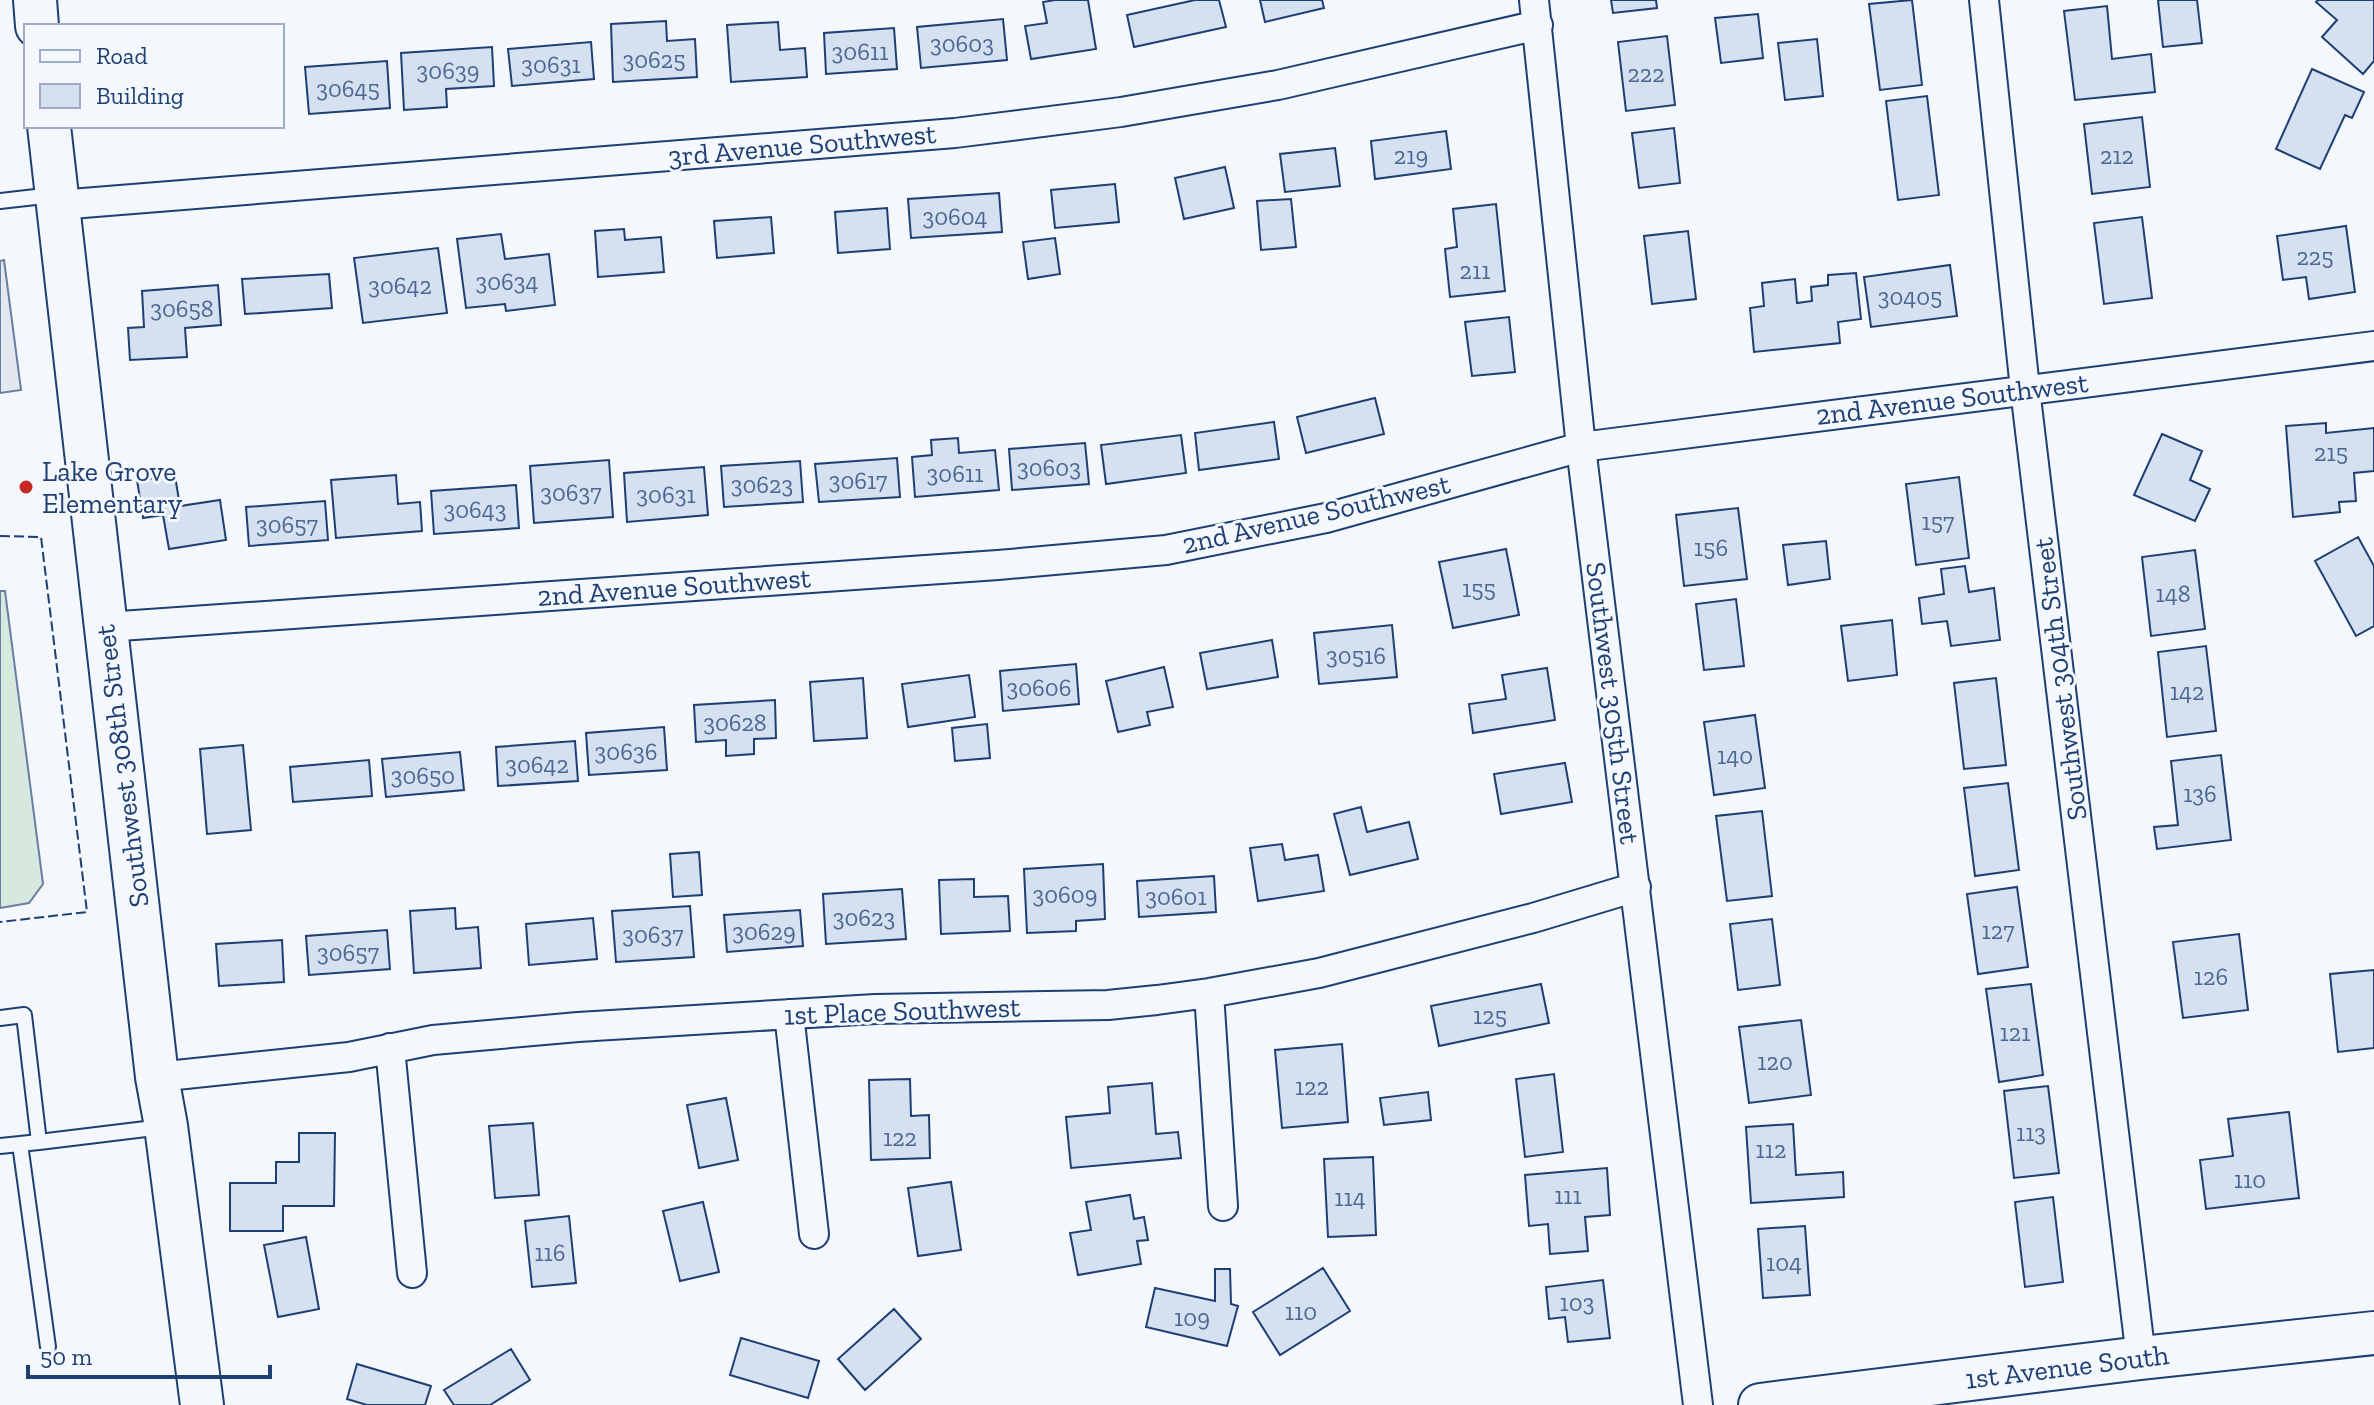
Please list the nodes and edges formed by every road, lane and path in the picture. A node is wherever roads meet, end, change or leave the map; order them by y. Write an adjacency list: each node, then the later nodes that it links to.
1 (35, 0): 4 (street)
2 (1984, 0): 9 (street, Southwest 304th Street)
3 (1536, 12): 6 (street, 3rd Avenue Southwest); 10 (street, Southwest 305th Street)
4 (37, 24)
5 (49, 128): 6 (street, Southwest 308th Street)
6 (57, 199): 7 (lane); 11 (street, Southwest 308th Street)
7 (0, 201)
8 (2374, 346): 9 (street, 2nd Avenue Southwest)
9 (2025, 389): 10 (street, 2nd Avenue Southwest); 27 (street, Southwest 304th Street)
10 (1581, 447): 11 (street, 2nd Avenue Southwest); 12 (street, Southwest 305th Street)
11 (106, 627): 17 (street, Southwest 308th Street)
12 (1636, 887): 13 (street, 1st Place Southwest); 30 (street, Southwest 305th Street)
13 (1209, 993): 14 (street, 1st Place Southwest); 22 (street)
14 (789, 1014): 16 (street, 1st Place Southwest); 23 (street)
15 (0, 1018): 19 (lane)
16 (390, 1048): 17 (street, 1st Place Southwest); 24 (street)
17 (157, 1077): 18 (street, Southwest 308th Street)
18 (166, 1126): 19 (lane); 29 (street, Southwest 308th Street)
19 (39, 1142): 20 (lane)
20 (20, 1144): 21 (lane); 26 (lane)
21 (0, 1146)
22 (1223, 1206)
23 (814, 1234)
24 (412, 1273)
25 (2374, 1333): 27 (street, 1st Avenue South)
26 (48, 1347)
27 (2141, 1358): 28 (street, 1st Avenue South)
28 (1889, 1397): 31 (street, 1st Avenue South)
29 (202, 1405)
30 (1698, 1405)
31 (1760, 1405)

